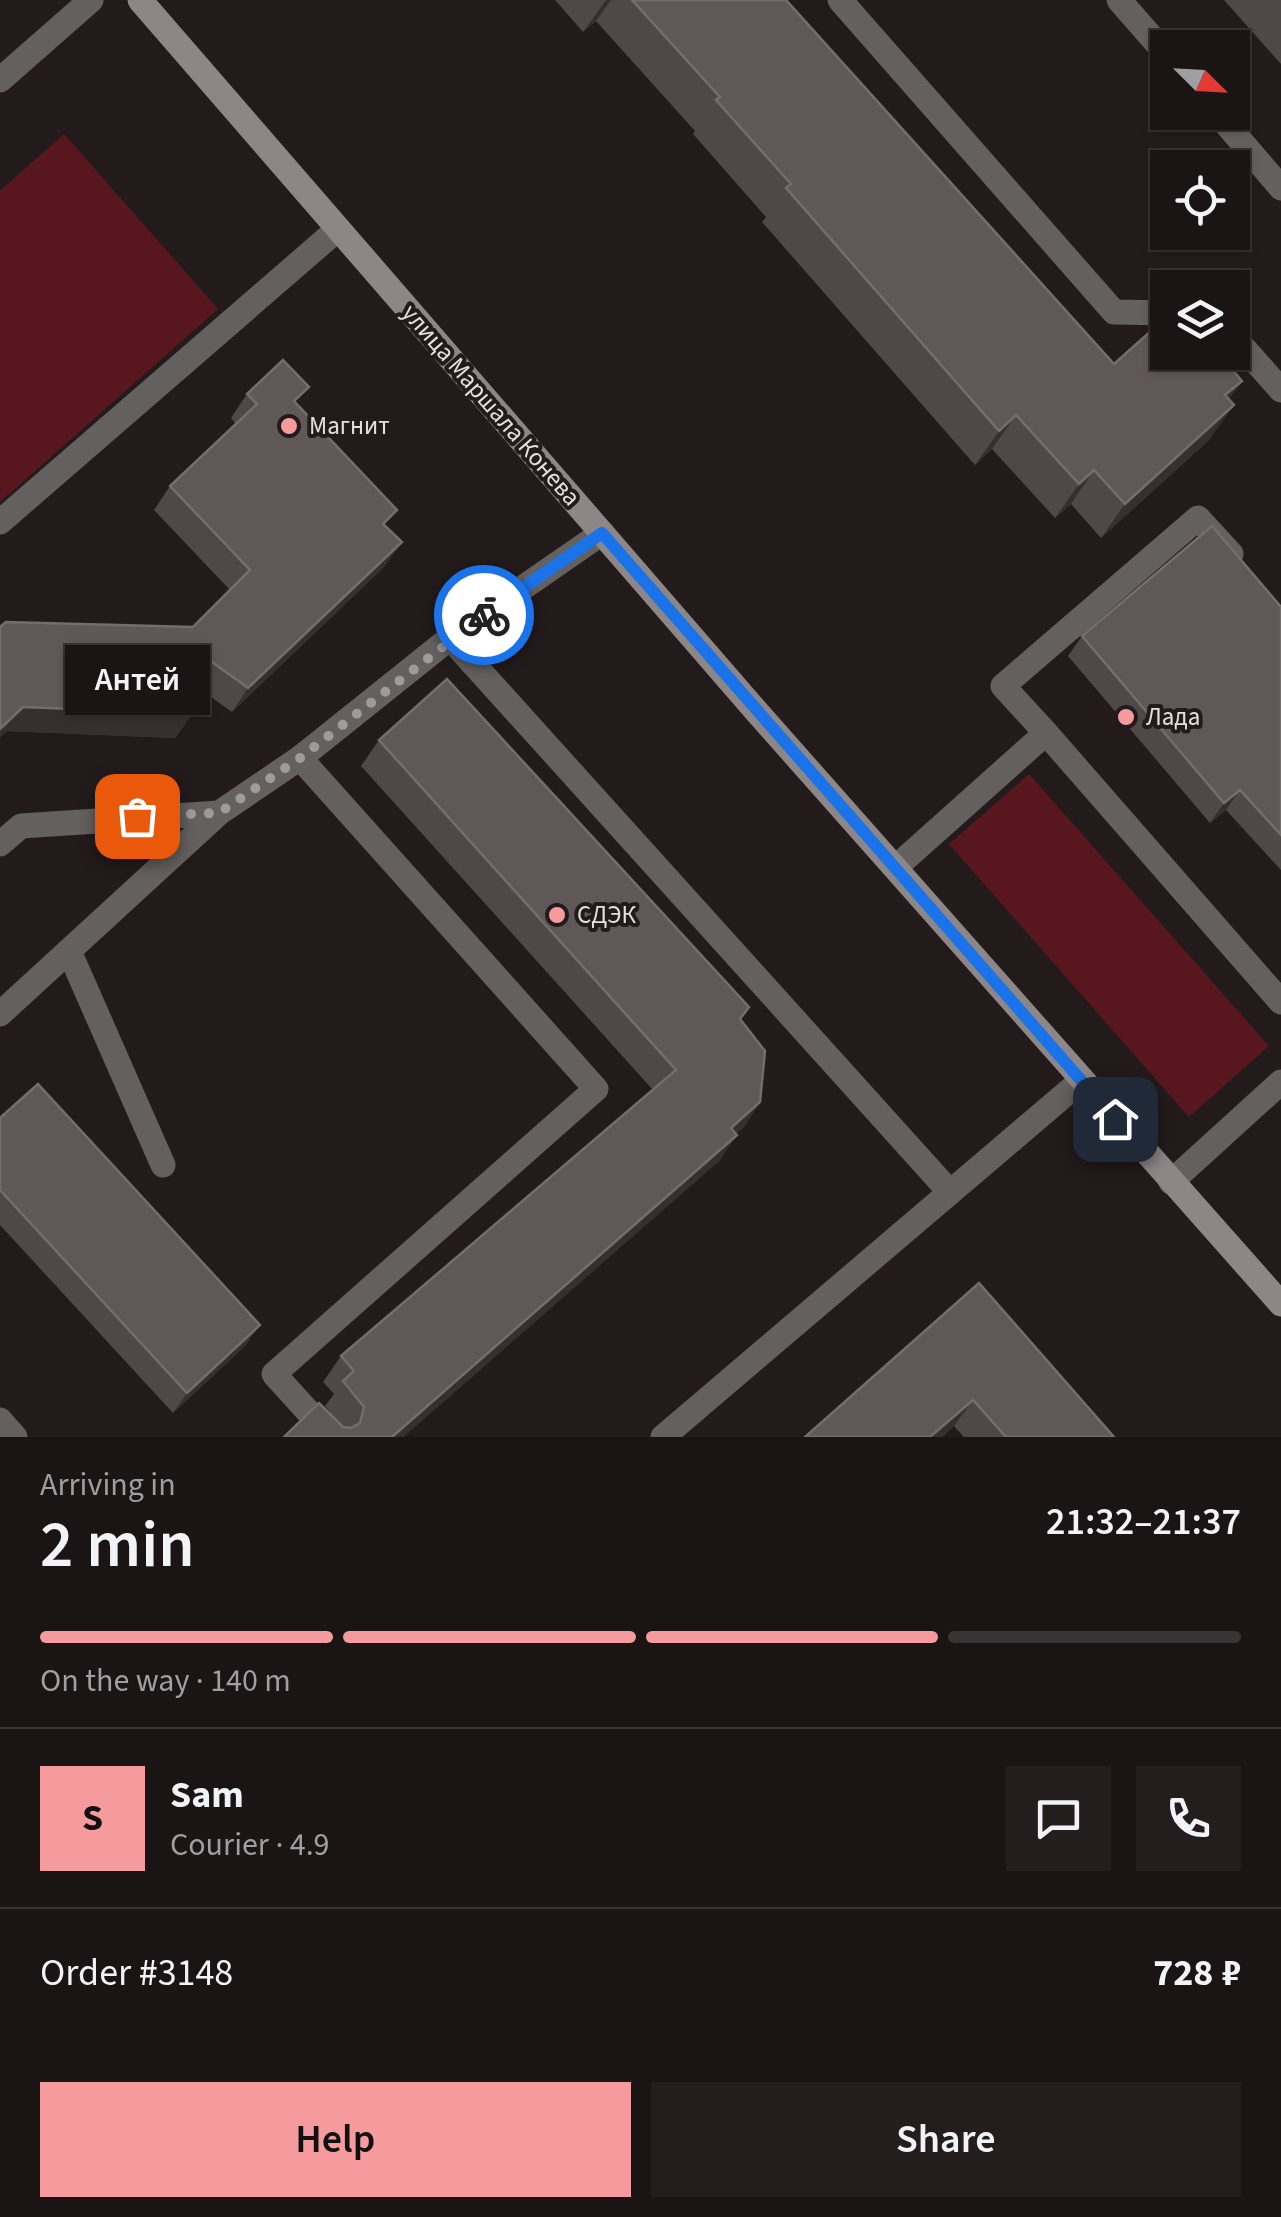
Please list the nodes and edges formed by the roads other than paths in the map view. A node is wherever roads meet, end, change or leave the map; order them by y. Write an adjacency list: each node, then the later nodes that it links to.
1 (91, 0): 6 (street)
2 (140, 0): 9 (main road, улица Маршала Конева)
3 (840, 0): 10 (street)
4 (1119, 0): 5 (street)
5 (1150, 35)
6 (0, 80)
7 (1231, 130): 8 (street)
8 (1281, 188)
9 (338, 229): 13 (street); 14 (main road, улица Маршала Конева)
10 (1150, 313)
11 (1250, 355): 12 (street)
12 (1281, 390)
13 (0, 522)
14 (602, 533): 16 (street); 21 (main road, улица Маршала Конева)
15 (1245, 570): 17 (street)
16 (450, 638): 18 (street); 29 (street)
17 (1046, 733): 21 (street); 23 (street)
18 (300, 758): 19 (street); 33 (street)
19 (219, 813): 20 (street); 22 (street)
20 (0, 844)
21 (896, 867): 25 (main road, улица Маршала Конева)
22 (69, 951): 24 (street); 27 (street)
23 (1281, 1002)
24 (0, 1014)
25 (1082, 1080): 28 (main road, улица Маршала Конева); 29 (street)
26 (1281, 1082): 28 (street)
27 (163, 1165)
28 (1172, 1182): 30 (main road, улица Маршала Конева)
29 (950, 1192): 34 (street)
30 (1281, 1304)
31 (0, 1420): 32 (street)
32 (16, 1437)
33 (331, 1437)
34 (663, 1437)

